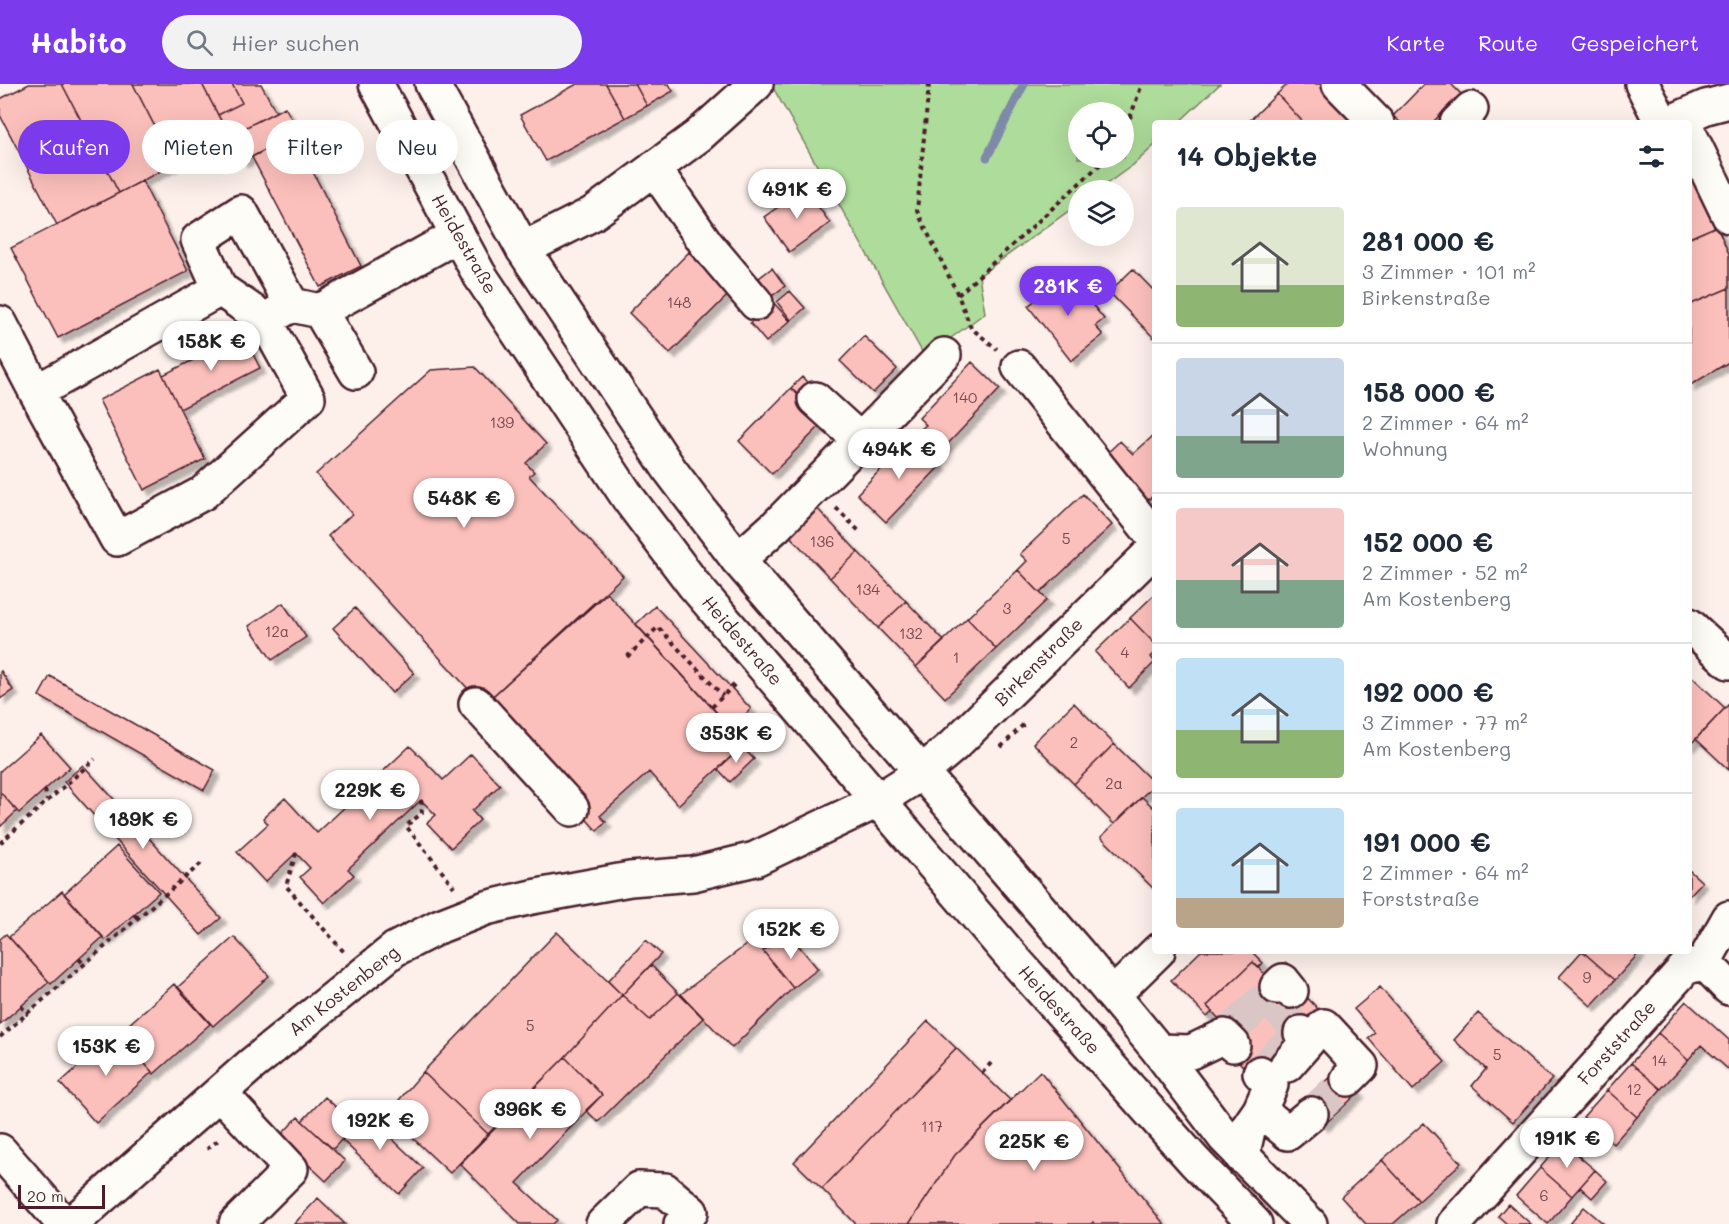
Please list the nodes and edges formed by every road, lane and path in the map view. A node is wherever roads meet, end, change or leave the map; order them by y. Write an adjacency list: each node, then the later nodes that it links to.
1 (376, 84): 17 (main road, Heidestraße)
2 (432, 84): 18 (main road)
3 (756, 84): 14 (main road)
4 (929, 84): 20 (path)
5 (1142, 84): 9 (path)
6 (1339, 84): 10 (main road)
7 (1642, 84): 11 (main road)
8 (1729, 101): 12 (main road)
9 (1134, 107)
10 (1374, 120)
11 (1674, 120)
12 (1684, 120)
13 (1692, 151): 16 (main road)
14 (654, 168): 18 (main road); 21 (main road)
15 (1096, 168): 20 (path)
16 (1729, 216)
17 (458, 235): 22 (main road); 44 (main road, Heidestraße)
18 (523, 249): 32 (main road)
19 (220, 289): 22 (main road); 22 (main road); 27 (main road)
20 (958, 295): 25 (path)
21 (756, 303)
22 (292, 312): 26 (main road); 27 (main road)
23 (0, 323): 27 (main road)
24 (944, 355): 29 (main road)
25 (1019, 367): 30 (main road)
26 (356, 372)
27 (36, 392)
28 (814, 399): 29 (main road)
29 (866, 430): 32 (main road)
30 (1152, 534)
31 (1152, 552): 41 (main road, Birkenstraße)
32 (738, 560): 41 (main road)
33 (1692, 628): 35 (main road)
34 (627, 657): 37 (path)
35 (1729, 662)
36 (736, 683): 37 (path)
37 (723, 696): 39 (path)
38 (476, 704): 46 (main road)
39 (712, 707)
40 (95, 759): 45 (path)
41 (921, 773): 44 (main road, Birkenstraße); 60 (main road)
42 (45, 790): 45 (path)
43 (422, 800): 50 (path)
44 (877, 801): 70 (main road, Am Kostenberg); 79 (main road, Heidestraße)
45 (47, 802): 47 (path)
46 (572, 809)
47 (0, 843)
48 (296, 853): 54 (path)
49 (204, 861): 53 (path)
50 (457, 890)
51 (134, 914): 53 (path)
52 (1729, 918): 57 (main road)
53 (138, 920): 58 (path)
54 (345, 953)
55 (1155, 954): 60 (main road)
56 (79, 958): 58 (path)
57 (1704, 962): 59 (main road); 81 (main road, Forststraße)
58 (84, 964): 62 (path)
59 (1729, 988)
60 (1113, 995): 65 (main road)
61 (21, 1006): 62 (path)
62 (28, 1015): 63 (path)
63 (0, 1037)
64 (1229, 1037): 65 (main road)
65 (1159, 1051): 73 (main road)
66 (992, 1062): 67 (path)
67 (982, 1073)
68 (1271, 1078): 69 (main road); 71 (main road); 73 (main road)
69 (1347, 1079)
70 (220, 1093): 76 (main road, Am Kostenberg); 77 (main road)
71 (1311, 1114)
72 (0, 1151): 75 (main road)
73 (1242, 1157): 80 (main road)
74 (694, 1220): 78 (main road)
75 (64, 1224)
76 (71, 1224)
77 (236, 1224)
78 (603, 1224)
79 (1254, 1224)
80 (1310, 1224)
81 (1454, 1224)

